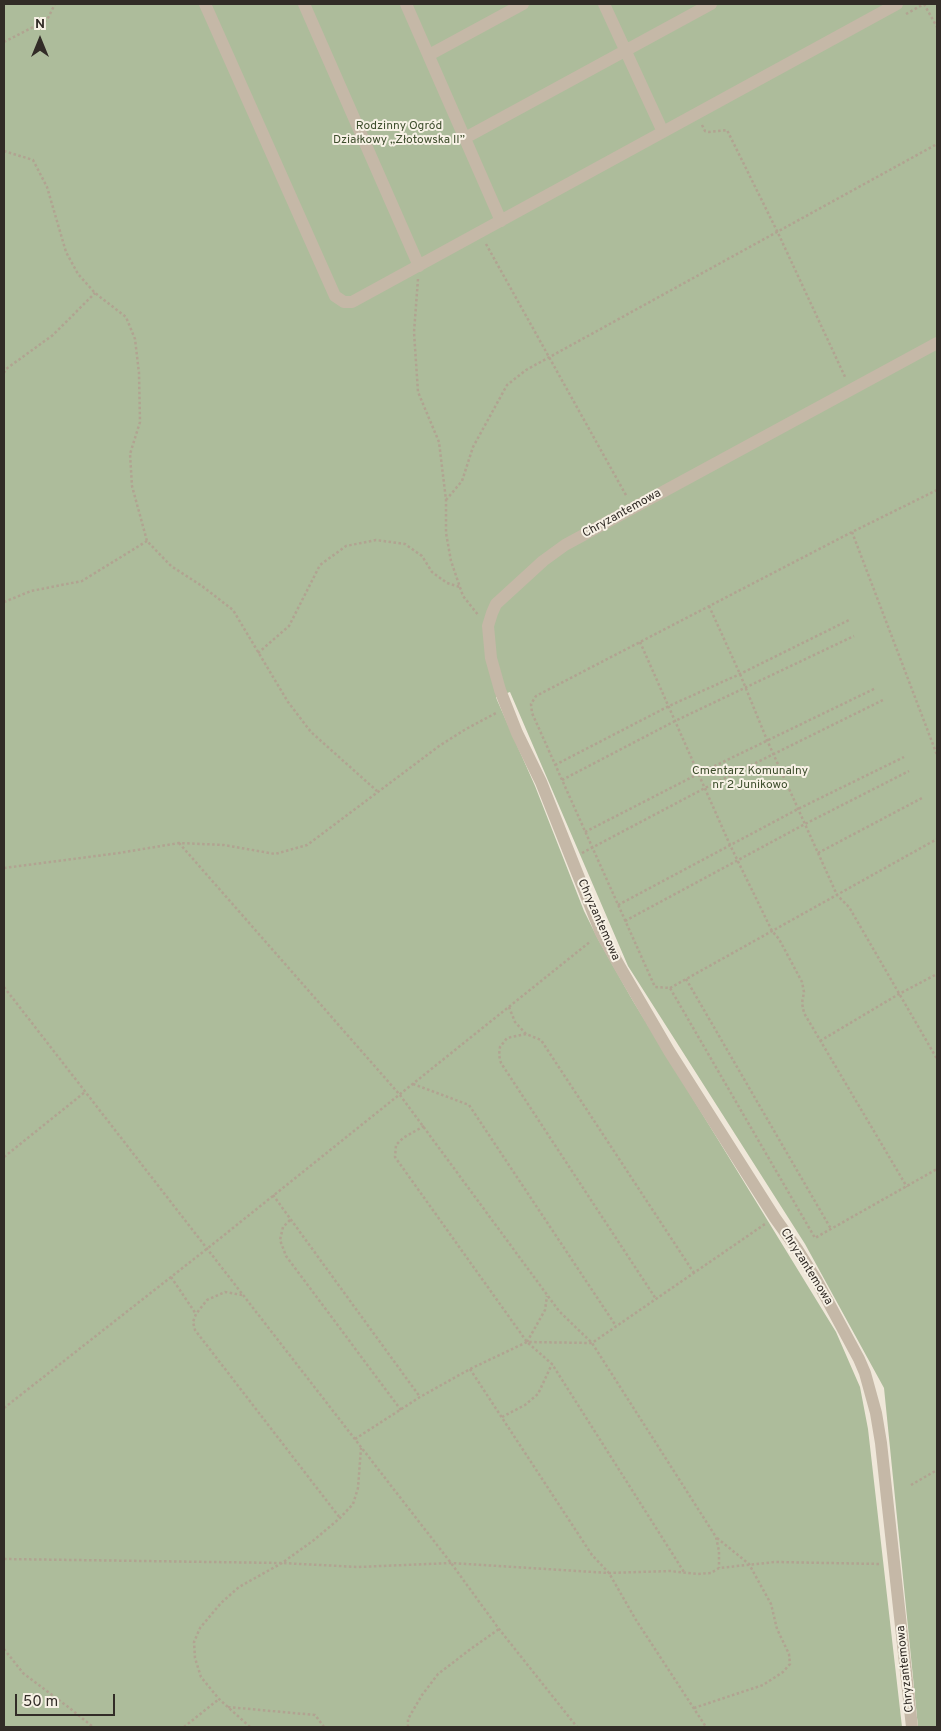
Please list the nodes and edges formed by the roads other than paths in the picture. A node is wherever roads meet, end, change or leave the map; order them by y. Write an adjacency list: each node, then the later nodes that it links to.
1 (205, 4): 13 (street)
2 (304, 4): 13 (street)
3 (406, 4): 9 (street)
4 (523, 4): 9 (street)
5 (604, 4): 8 (street)
6 (711, 4): 8 (street)
7 (897, 4): 10 (street)
8 (625, 50): 10 (street); 11 (street)
9 (429, 55): 11 (street)
10 (663, 132): 12 (street)
11 (465, 138): 12 (street)
12 (500, 221): 13 (street)
13 (419, 270)
14 (937, 343): 15 (street, Chryzantemowa)
15 (912, 1727)

